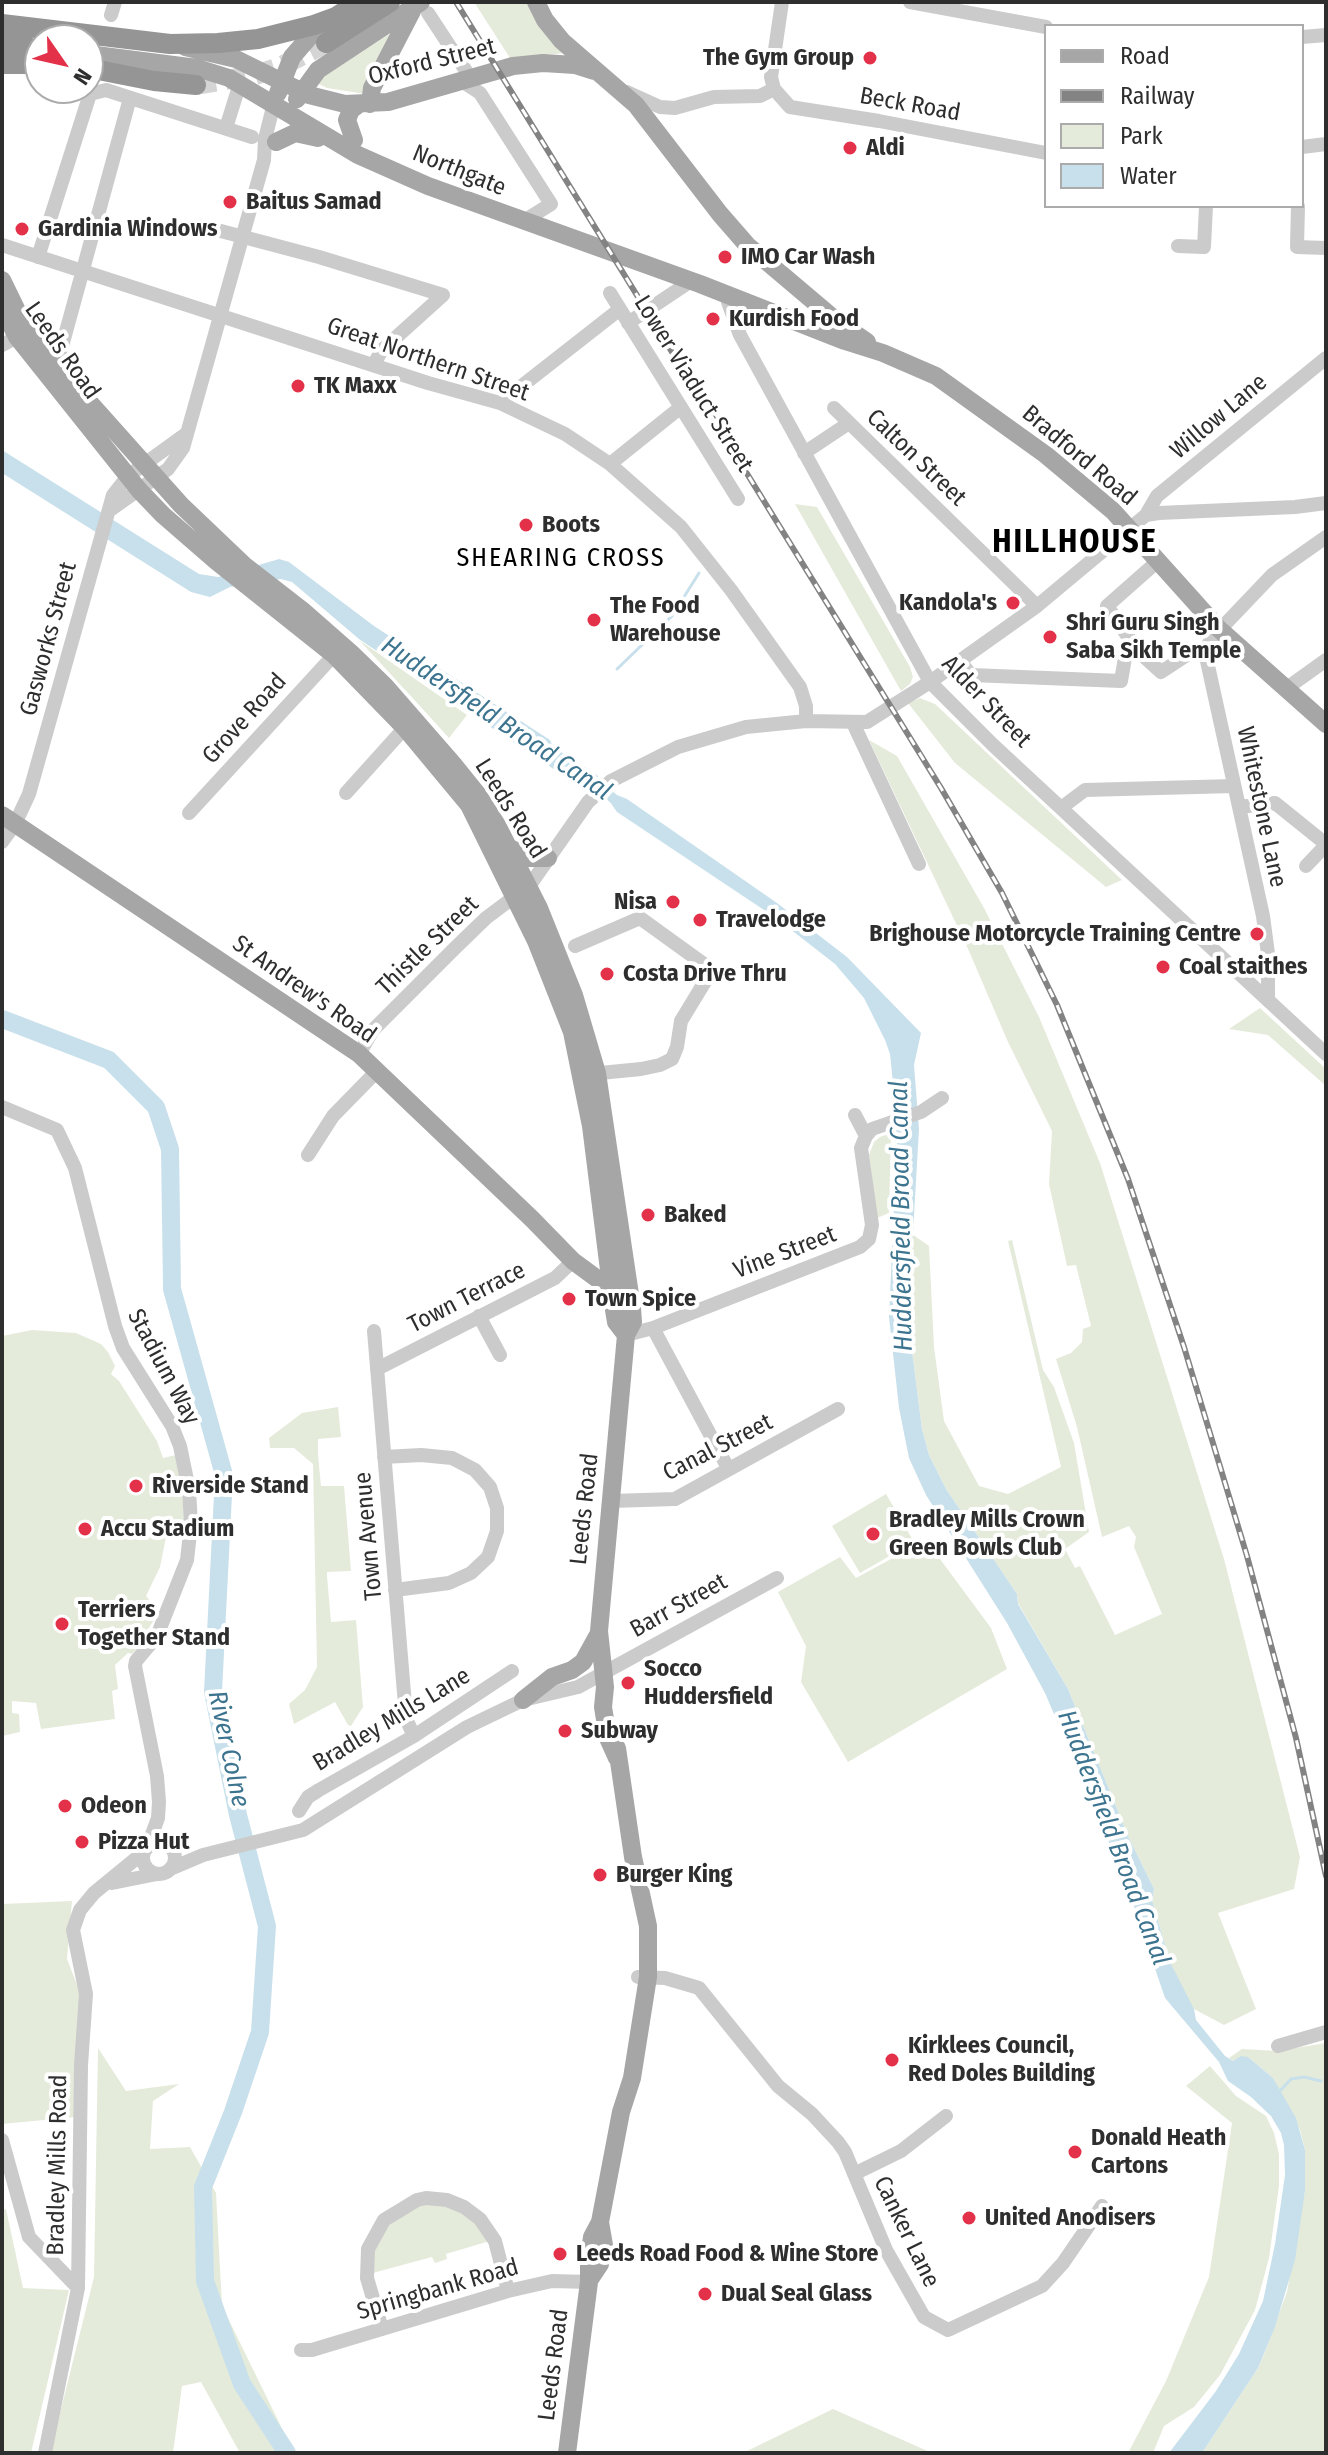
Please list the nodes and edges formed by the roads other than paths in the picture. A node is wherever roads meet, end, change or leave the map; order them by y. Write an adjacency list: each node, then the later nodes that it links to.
1 (359, 2): 7 (highway)
2 (390, 2): 12 (highway)
3 (536, 2): 20 (main road, Bradford Road)
4 (782, 2): 26 (street)
5 (910, 2): 9 (street)
6 (422, 7): 21 (street); 28 (main road); 29 (main road)
7 (336, 17): 14 (highway); 22 (main road)
8 (2, 24): 14 (highway)
9 (1044, 27)
10 (1326, 35): 11 (street)
11 (1304, 37)
12 (326, 43)
13 (2, 44): 15 (highway)
14 (170, 44): 22 (main road)
15 (24, 50)
16 (104, 56): 23 (main road)
17 (24, 57): 18 (highway)
18 (2, 64)
19 (104, 71): 24 (highway)
20 (598, 72): 21 (main road, Oxford Street); 25 (main road, Bradford Road)
21 (465, 78): 29 (main road, Oxford Street); 40 (street)
22 (282, 82): 28 (main road)
23 (240, 83): 28 (main road); 30 (street)
24 (196, 85)
25 (619, 89): 26 (street); 59 (main road, Bradford Road)
26 (774, 89): 36 (street, Beck Road)
27 (130, 98): 30 (street); 46 (street); 48 (street)
28 (290, 102): 29 (main road, Oxford Street); 32 (main road, Northgate); 33 (street); 37 (street)
29 (365, 104): 32 (main road)
30 (226, 128): 31 (street)
31 (252, 137)
32 (346, 141): 33 (main road); 40 (main road, Northgate)
33 (276, 142): 37 (street)
34 (1326, 144): 35 (street)
35 (1304, 147)
36 (1044, 153)
37 (264, 160): 42 (street)
38 (1206, 208): 44 (street)
39 (1298, 208): 45 (street)
40 (524, 221): 47 (main road, Northgate)
41 (202, 226): 42 (street)
42 (242, 236): 55 (street); 61 (street)
43 (2, 245): 46 (street, Great Northern Street)
44 (1178, 246)
45 (1326, 248)
46 (38, 257): 48 (street, Great Northern Street)
47 (636, 262): 50 (main road, Bradford Road)
48 (83, 270): 55 (street, Great Northern Street); 58 (street)
49 (2, 280): 57 (main road, Leeds Road)
50 (691, 281): 52 (main road, Bradford Road); 56 (street)
51 (610, 293): 54 (street, Lower Viaduct Street)
52 (730, 296): 59 (main road, Bradford Road); 66 (street, Alder Street)
53 (2, 307): 57 (main road, Leeds Road)
54 (620, 309): 56 (street, Lower Viaduct Street); 62 (street)
55 (219, 314): 61 (street, Great Northern Street); 68 (street, Gasworks Street)
56 (628, 323): 63 (street, Lower Viaduct Street)
57 (15, 336): 68 (main road, Leeds Road); 69 (main road, Leeds Road)
58 (61, 350)
59 (883, 353): 73 (main road, Bradford Road)
60 (1326, 358): 72 (street, Willow Lane)
61 (374, 364): 62 (street, Great Northern Street)
62 (500, 403): 67 (street, Great Northern Street)
63 (681, 407): 67 (street); 70 (street, Lower Viaduct Street)
64 (834, 408): 65 (street, Calton Street)
65 (849, 423): 66 (street); 77 (street, Calton Street)
66 (804, 453): 85 (street, Alder Street)
67 (610, 464): 87 (street, Great Northern Street)
68 (152, 471): 69 (street, Gasworks Street); 76 (main road, Leeds Road)
69 (134, 483): 76 (main road, Leeds Road); 96 (street, Gasworks Street)
70 (738, 499)
71 (1326, 503): 72 (street)
72 (1146, 515): 73 (street, Willow Lane)
73 (1130, 531): 75 (main road, Bradford Road); 77 (street, Willow Lane)
74 (1326, 537): 79 (street)
75 (1158, 561): 79 (main road, Bradford Road); 81 (street)
76 (237, 569): 78 (main road, Leeds Road)
77 (1037, 606): 84 (street, Willow Lane)
78 (293, 612): 82 (main road, Leeds Road); 88 (main road, Leeds Road)
79 (1219, 629): 81 (street); 86 (main road, Bradford Road)
80 (1126, 652): 84 (street)
81 (1205, 652): 91 (street, Whitestone Lane)
82 (334, 655): 88 (main road, Leeds Road); 95 (street, Grove Road)
83 (1326, 660): 86 (street)
84 (960, 661): 85 (street, Willow Lane)
85 (930, 682): 89 (street, Willow Lane); 94 (street, Alder Street)
86 (1287, 688): 90 (main road, Bradford Road)
87 (806, 721): 89 (street); 100 (street)
88 (409, 723): 92 (street); 99 (main road, Leeds Road); 103 (main road, Leeds Road)
89 (853, 723): 101 (street)
90 (1326, 724)
91 (1234, 786): 93 (street, Whitestone Lane); 94 (street)
92 (346, 793)
93 (1239, 807): 98 (street); 107 (street, Whitestone Lane)
94 (1061, 808): 107 (street, Alder Street)
95 (189, 813)
96 (8, 820): 97 (street); 109 (main road, St Andrew's Road)
97 (2, 842)
98 (1326, 844): 102 (street)
99 (510, 848): 100 (main road); 103 (main road, Leeds Road)
100 (548, 858): 103 (street)
101 (919, 864)
102 (1306, 866)
103 (523, 891): 104 (main road, Leeds Road); 108 (street, Thistle Street); 113 (main road, Leeds Road)
104 (549, 932): 105 (street); 106 (main road, Leeds Road)
105 (575, 946): 106 (street); 113 (street)
106 (563, 968): 113 (main road, Leeds Road)
107 (1268, 1000): 111 (street, Alder Street)
108 (373, 1030): 109 (street, Thistle Street); 110 (street, Thistle Street)
109 (336, 1039): 110 (main road, St Andrew's Road)
110 (359, 1054): 112 (main road, St Andrew's Road)
111 (1326, 1054)
112 (377, 1071): 118 (street); 119 (main road, St Andrew's Road)
113 (590, 1074): 120 (main road, Leeds Road)
114 (942, 1098): 117 (street)
115 (2, 1107): 139 (street, Stadium Way)
116 (855, 1115): 117 (street)
117 (866, 1136): 122 (street, Vine Street)
118 (308, 1155)
119 (573, 1261): 120 (main road, St Andrew's Road); 121 (street, Town Terrace)
120 (620, 1286): 124 (main road, Leeds Road)
121 (479, 1316): 125 (street); 126 (street, Town Terrace)
122 (653, 1328): 124 (street, Vine Street); 129 (street)
123 (374, 1331): 126 (street, Town Avenue)
124 (626, 1335): 130 (main road, Leeds Road)
125 (500, 1355)
126 (377, 1369): 128 (street, Town Avenue)
127 (838, 1409): 129 (street, Canal Street)
128 (384, 1457): 132 (street, Town Avenue); 132 (street)
129 (728, 1468): 130 (street, Canal Street)
130 (611, 1501): 133 (main road, Leeds Road)
131 (777, 1578): 135 (street, Barr Street)
132 (395, 1590): 137 (street, Town Avenue)
133 (599, 1631): 135 (main road, Leeds Road); 136 (main road)
134 (512, 1671): 137 (street, Bradley Mills Lane)
135 (604, 1679): 136 (street); 145 (main road, Leeds Road)
136 (523, 1700): 142 (street)
137 (414, 1736): 138 (street, Bradley Mills Lane)
138 (299, 1811)
139 (158, 1818): 140 (street, Stadium Way); 141 (street, Stadium Way)
140 (169, 1846): 141 (street); 142 (street); 143 (street)
141 (145, 1850): 143 (street); 144 (street, Bradley Mills Road)
142 (203, 1855): 143 (street)
143 (164, 1872): 144 (street)
144 (104, 1886): 153 (street, Bradley Mills Road)
145 (643, 1977): 150 (street, Canker Lane); 152 (main road, Leeds Road)
146 (1326, 2032): 147 (street)
147 (1278, 2046)
148 (946, 2116): 150 (street, Canker Lane)
149 (2, 2140): 153 (street)
150 (854, 2174): 151 (street, Canker Lane)
151 (1102, 2206)
152 (589, 2282): 154 (street, Springbank Road); 158 (main road, Leeds Road)
153 (78, 2288): 157 (street, Bradley Mills Road)
154 (508, 2291): 155 (street, Springbank Road); 155 (street)
155 (382, 2329): 156 (street, Springbank Road)
156 (301, 2350)
157 (45, 2453)
158 (567, 2453)

